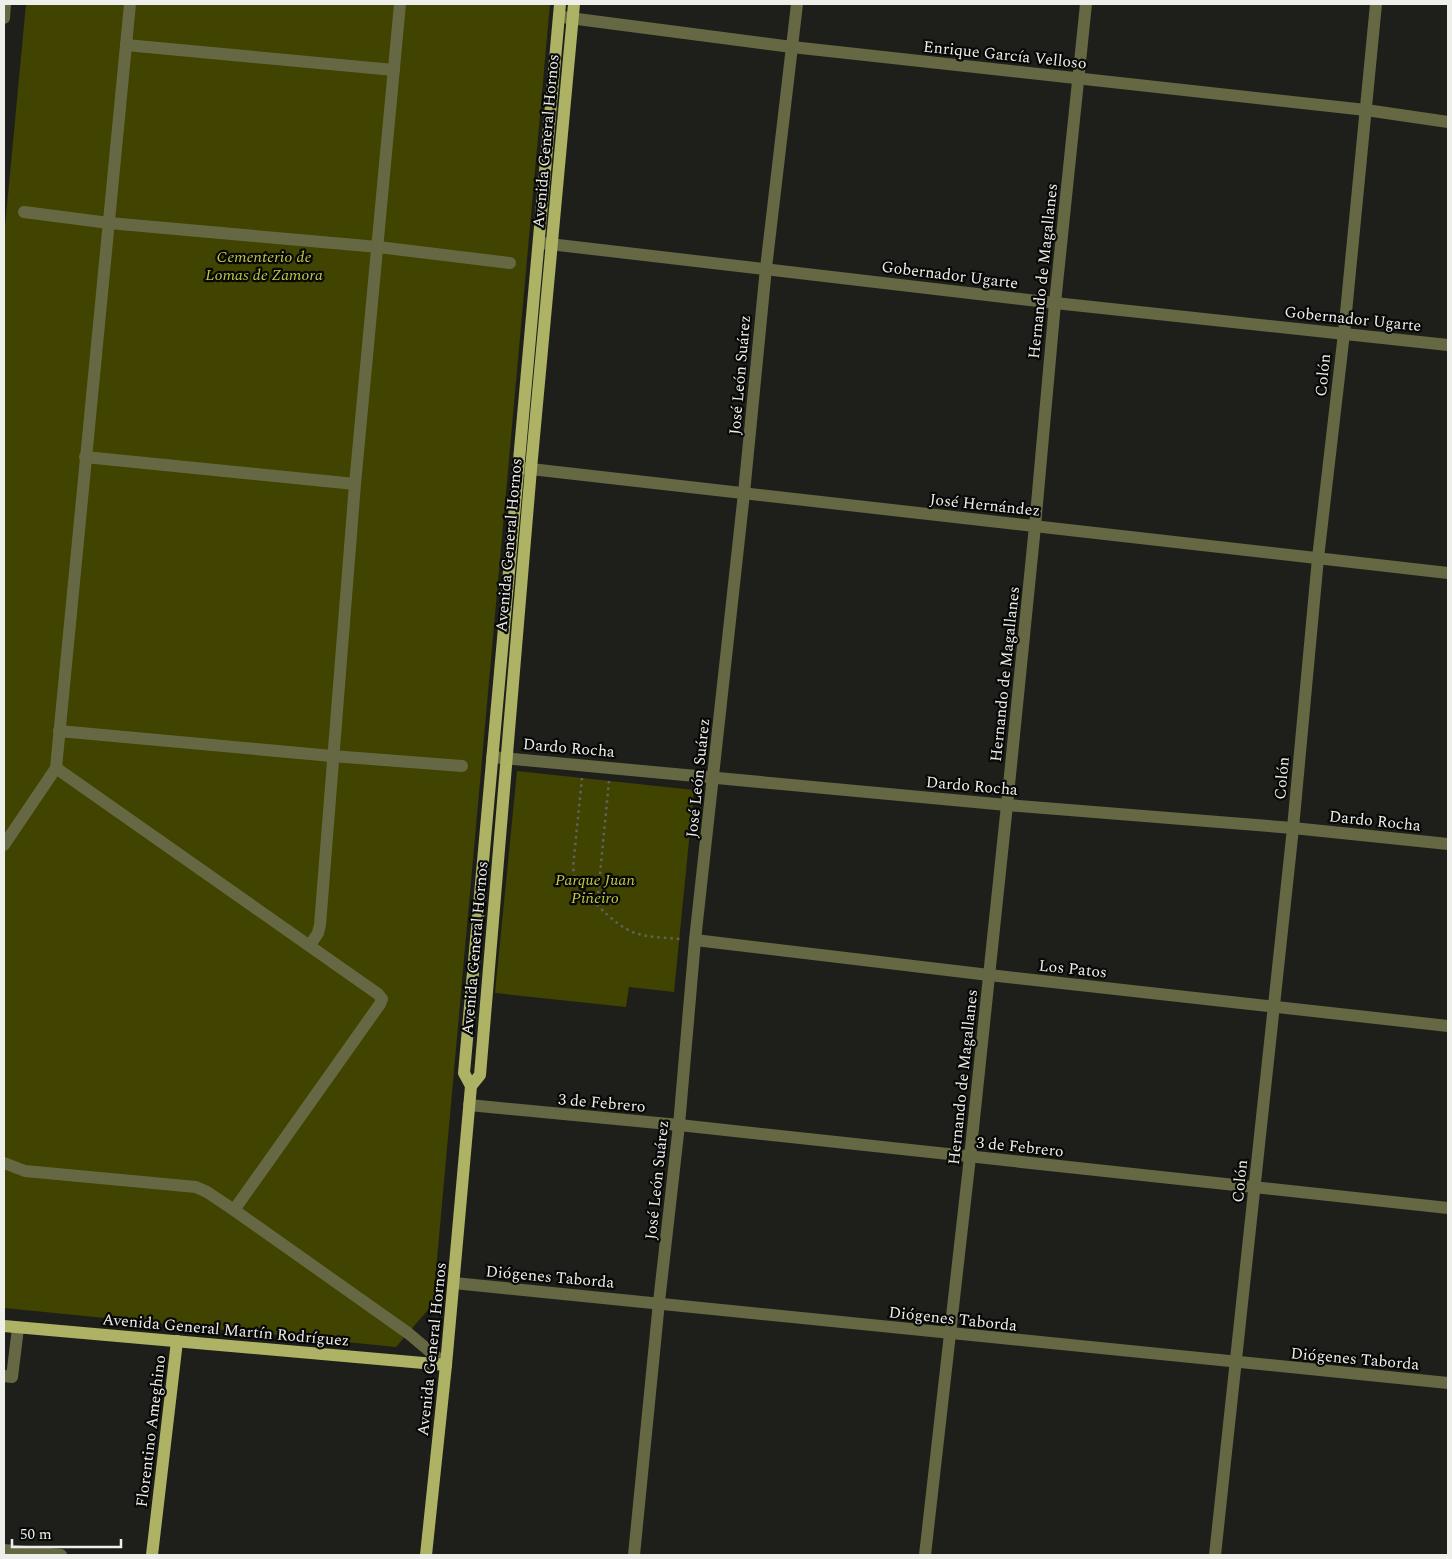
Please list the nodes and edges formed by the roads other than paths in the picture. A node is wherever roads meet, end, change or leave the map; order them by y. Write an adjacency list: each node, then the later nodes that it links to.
1 (5, 4): 9 (street)
2 (130, 4): 11 (street)
3 (400, 4): 13 (street)
4 (574, 4): 10 (main road, Avenida General Hornos)
5 (797, 4): 12 (street, José León Suárez)
6 (1086, 4): 14 (street, Hernando de Magallanes)
7 (1376, 4): 15 (street, Colón)
8 (559, 10): 10 (street, Enrique García Velloso); 19 (main road, Avenida General Hornos)
9 (4, 18)
10 (573, 18): 12 (street, Enrique García Velloso); 20 (main road, Avenida General Hornos)
11 (126, 45): 13 (street); 18 (street)
12 (792, 47): 14 (street, Enrique García Velloso); 23 (street, José León Suárez)
13 (394, 70): 21 (street)
14 (1078, 78): 15 (street, Enrique García Velloso); 24 (street, Hernando de Magallanes)
15 (1366, 110): 16 (street, Enrique García Velloso); 25 (street, Colón)
16 (1448, 122)
17 (24, 212): 18 (street)
18 (109, 223): 21 (street); 27 (street)
19 (538, 242): 20 (street, Gobernador Ugarte); 28 (main road, Avenida General Hornos)
20 (552, 244): 23 (street, Gobernador Ugarte); 28 (main road, Avenida General Hornos)
21 (378, 247): 22 (street); 29 (street)
22 (510, 263)
23 (766, 268): 24 (street, Gobernador Ugarte); 30 (street, José León Suárez)
24 (1055, 303): 25 (street, Gobernador Ugarte); 31 (street, Hernando de Magallanes)
25 (1344, 333): 26 (street, Gobernador Ugarte); 32 (street, Colón)
26 (1448, 345)
27 (85, 457): 29 (street); 34 (street)
28 (525, 469): 30 (street, José Hernández); 36 (main road, Avenida General Hornos); 37 (main road, Avenida General Hornos)
29 (355, 484): 35 (street)
30 (744, 493): 31 (street, José Hernández); 40 (street, José León Suárez)
31 (1035, 526): 32 (street, José Hernández); 41 (street, Hernando de Magallanes)
32 (1318, 558): 33 (street, José Hernández); 42 (street, Colón)
33 (1448, 573)
34 (59, 730): 35 (street); 39 (street)
35 (332, 756): 38 (street); 46 (street)
36 (492, 757): 37 (street, Dardo Rocha); 50 (main road, Avenida General Hornos)
37 (506, 758): 40 (street, Dardo Rocha); 50 (main road, Avenida General Hornos)
38 (462, 766)
39 (56, 768): 44 (street); 46 (street)
40 (714, 776): 41 (street, Dardo Rocha); 45 (street, José León Suárez)
41 (1007, 805): 42 (street, Dardo Rocha); 47 (street, Hernando de Magallanes)
42 (1293, 828): 43 (street, Dardo Rocha); 48 (street, Colón)
43 (1448, 844)
44 (4, 845)
45 (695, 940): 47 (street, Los Patos); 52 (street, José León Suárez)
46 (310, 945): 57 (street)
47 (989, 975): 48 (street, Los Patos); 53 (street, Hernando de Magallanes)
48 (1274, 1005): 49 (street, Los Patos); 55 (street, Colón)
49 (1448, 1026)
50 (471, 1086): 51 (main road, Avenida General Hornos)
51 (469, 1105): 52 (street, 3 de Febrero); 58 (main road, Avenida General Hornos)
52 (679, 1125): 53 (street, 3 de Febrero); 59 (street, José León Suárez)
53 (970, 1157): 55 (street, 3 de Febrero); 62 (street, Hernando de Magallanes)
54 (4, 1164): 57 (street)
55 (1255, 1188): 56 (street, 3 de Febrero); 64 (street, Colón)
56 (1448, 1208)
57 (234, 1210): 65 (street)
58 (454, 1283): 59 (street, Diógenes Taborda); 65 (main road, Avenida General Hornos)
59 (659, 1302): 62 (street, Diógenes Taborda); 72 (street, José León Suárez)
60 (4, 1326): 61 (main road, Avenida General Martín Rodríguez)
61 (18, 1328): 63 (main road, Avenida General Martín Rodríguez); 66 (street)
62 (950, 1334): 64 (street, Diógenes Taborda); 73 (street, Hernando de Magallanes)
63 (177, 1341): 65 (main road, Avenida General Martín Rodríguez); 70 (main road, Florentino Ameghino)
64 (1236, 1364): 67 (street, Diógenes Taborda); 74 (street, Colón)
65 (446, 1365): 71 (main road, Avenida General Hornos)
66 (4, 1376)
67 (1448, 1383)
68 (4, 1550): 69 (street)
69 (61, 1555)
70 (152, 1555)
71 (426, 1555)
72 (634, 1555)
73 (925, 1555)
74 (1215, 1555)

